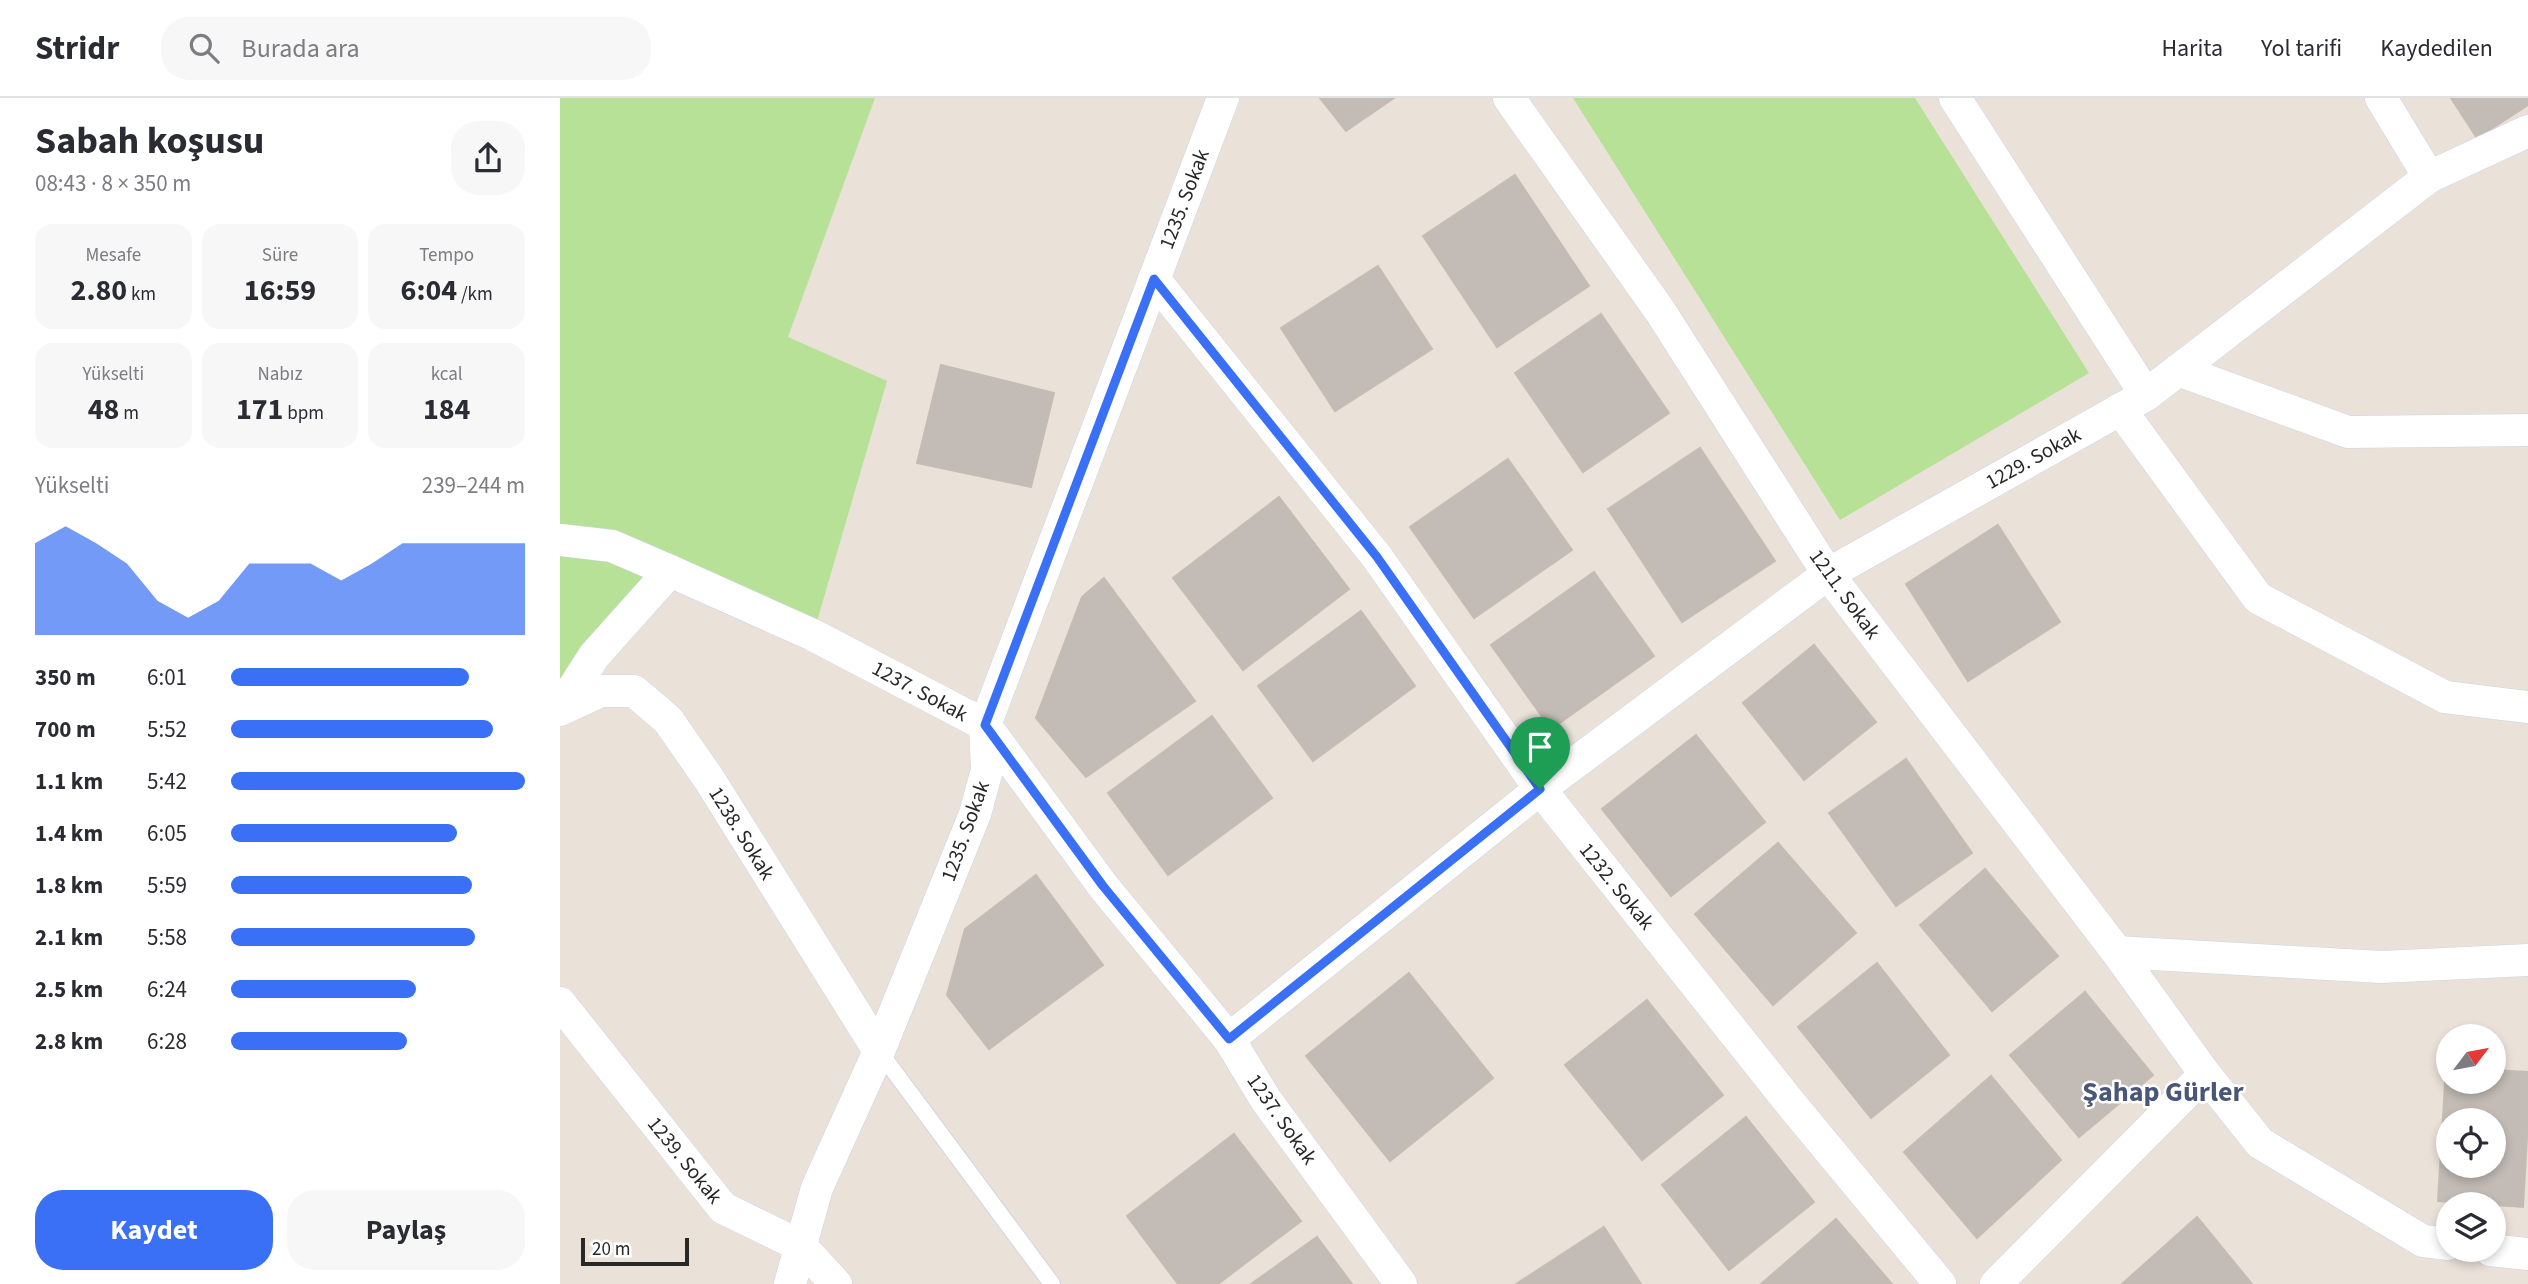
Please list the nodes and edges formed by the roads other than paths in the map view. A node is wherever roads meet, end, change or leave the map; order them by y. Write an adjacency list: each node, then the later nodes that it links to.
1 (1223, 98): 7 (street, 1235. Sokak)
2 (1509, 98): 13 (street, 1211. Sokak)
3 (1955, 98): 9 (street)
4 (2381, 98): 6 (street)
5 (2528, 131): 6 (street, 1229. Sokak)
6 (2429, 177): 8 (street, 1229. Sokak)
7 (1154, 279): 16 (street, 1235. Sokak); 17 (street, 1232. Sokak)
8 (2178, 370): 9 (street, 1229. Sokak); 10 (street)
9 (2133, 402): 13 (street, 1229. Sokak); 14 (street)
10 (2528, 430)
11 (560, 540): 12 (street, 1237. Sokak)
12 (670, 571): 15 (street); 16 (street, 1237. Sokak)
13 (1828, 574): 17 (street, 1229. Sokak); 18 (street, 1211. Sokak)
14 (2528, 707)
15 (560, 710): 22 (street, 1238. Sokak)
16 (985, 725): 21 (street, 1237. Sokak); 22 (street, 1235. Sokak)
17 (1540, 789): 21 (street, 1229. Sokak); 32 (street, 1232. Sokak)
18 (2117, 952): 19 (street); 23 (street, 1211. Sokak)
19 (2528, 960)
20 (560, 1003): 25 (street, 1239. Sokak)
21 (1229, 1039): 31 (street, 1237. Sokak)
22 (879, 1051): 25 (street, 1235. Sokak); 30 (lane)
23 (2205, 1074): 24 (street, 1211. Sokak); 33 (street)
24 (2436, 1243)
25 (801, 1246): 28 (street, 1235. Sokak); 29 (street, 1239. Sokak)
26 (2506, 1252): 27 (street)
27 (2528, 1254)
28 (790, 1284)
29 (836, 1284)
30 (1052, 1284)
31 (1401, 1284)
32 (1940, 1284)
33 (1996, 1284)

